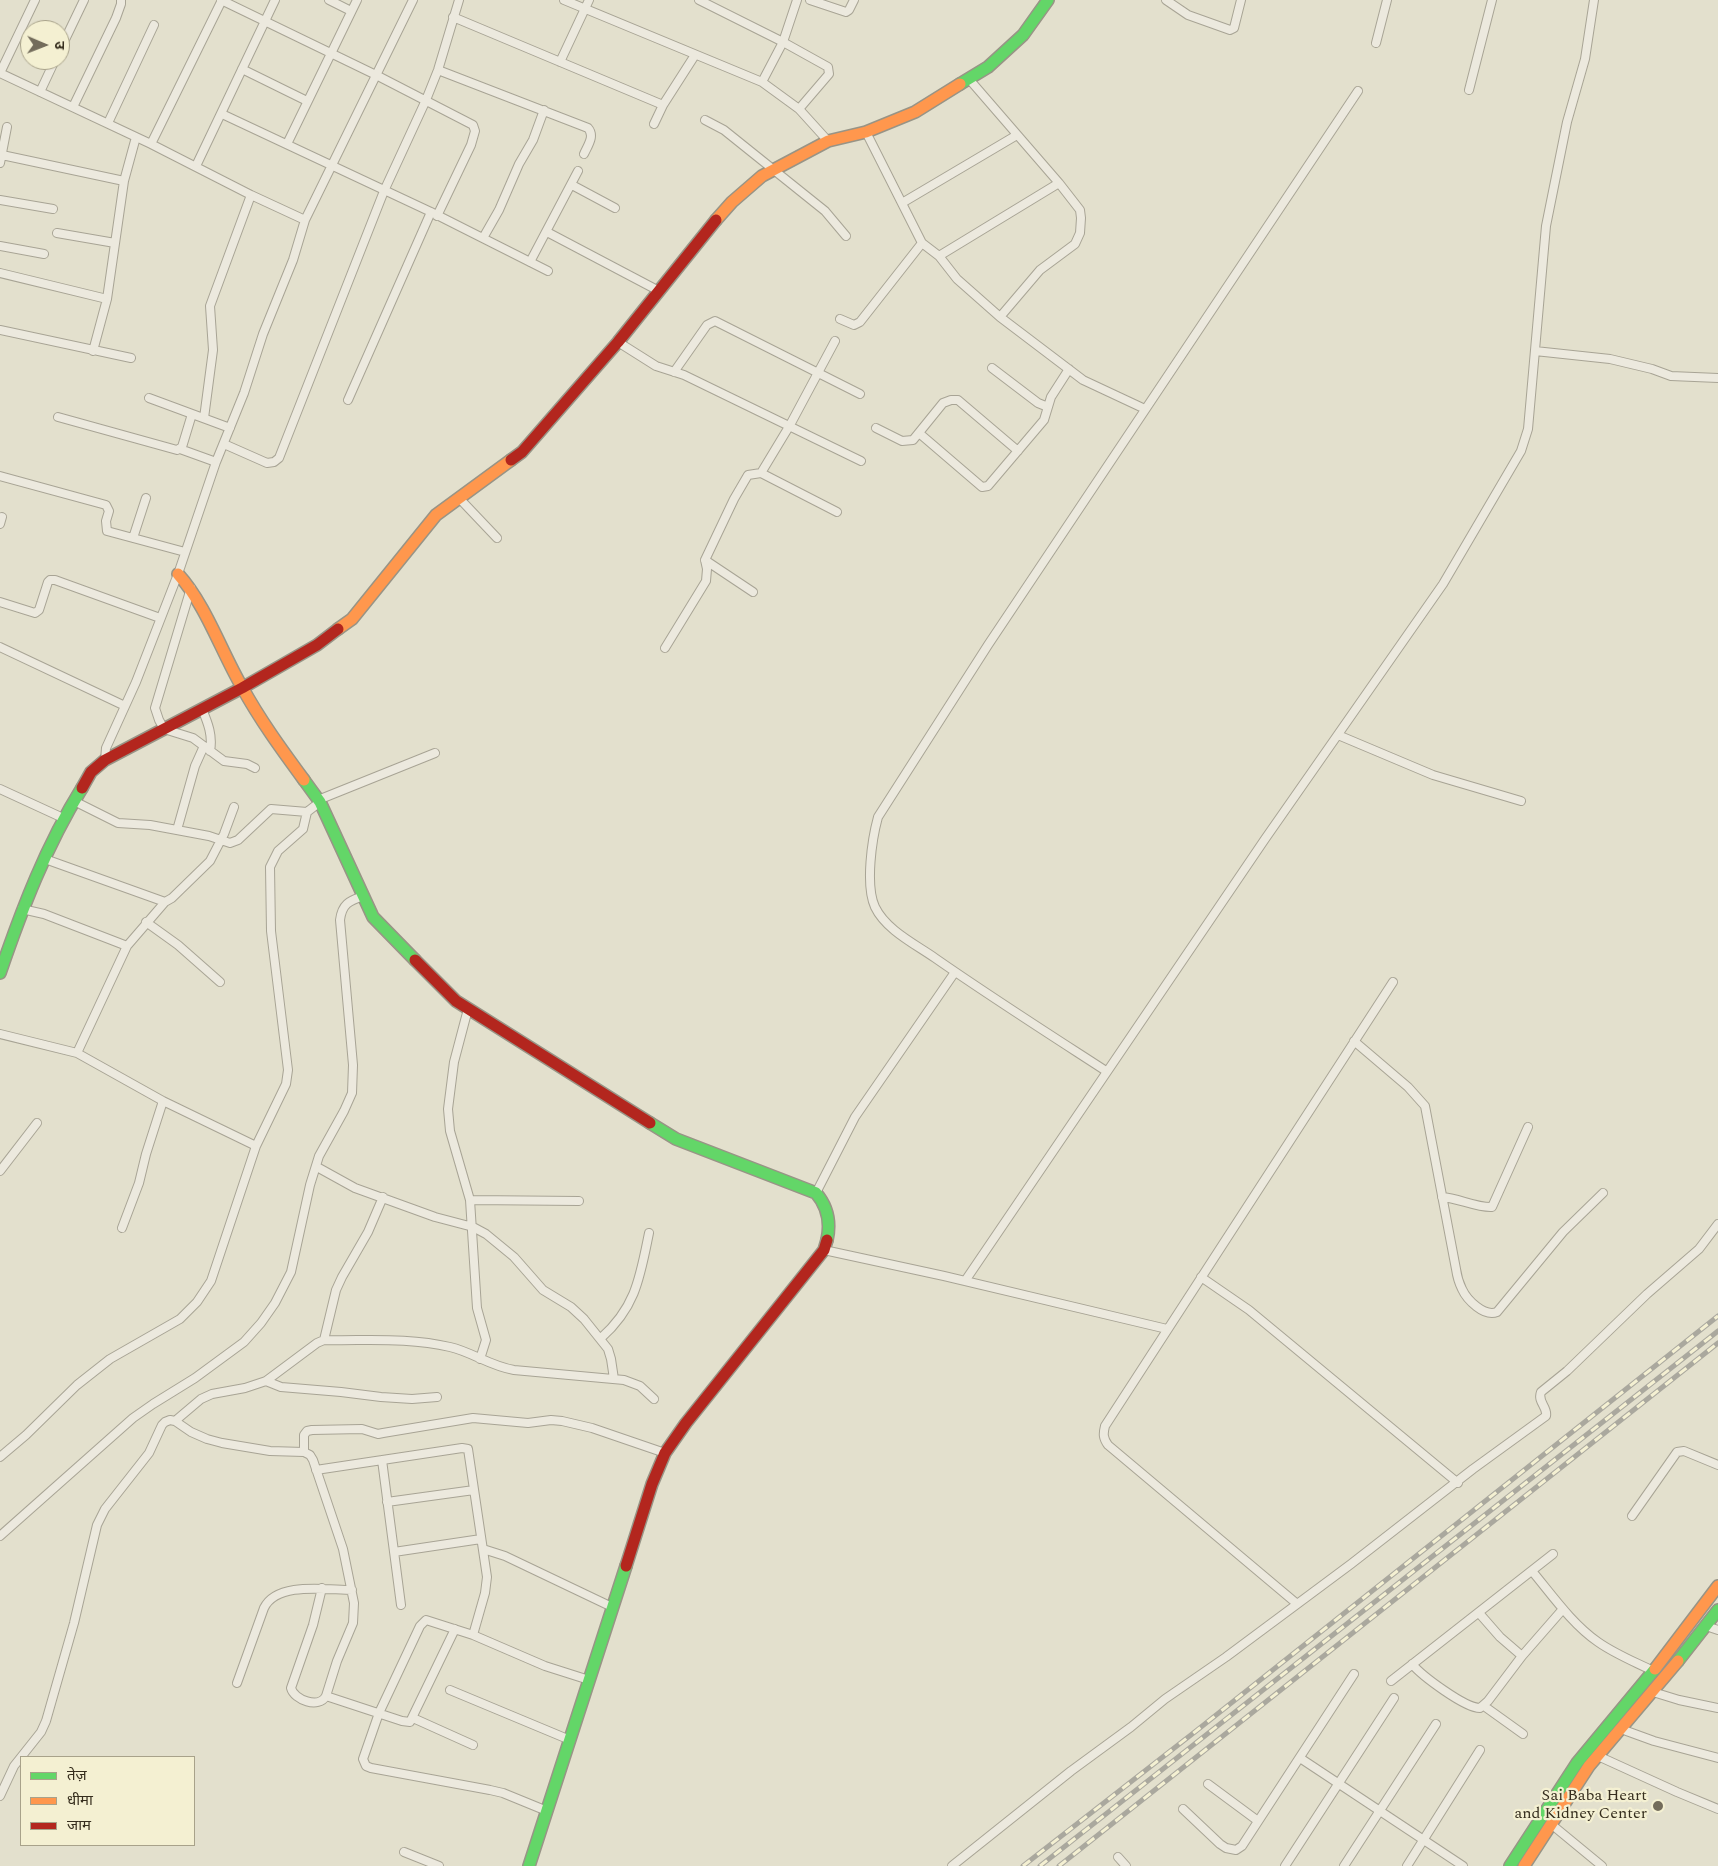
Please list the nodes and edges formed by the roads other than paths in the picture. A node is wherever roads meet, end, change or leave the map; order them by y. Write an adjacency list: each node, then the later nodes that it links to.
1 (35, 0): 36 (street)
2 (84, 0): 27 (street)
3 (121, 0): 46 (street)
4 (221, 0): 25 (street); 58 (street)
5 (275, 0): 25 (street)
6 (329, 0): 23 (street)
7 (357, 0): 23 (street)
8 (413, 0): 37 (street)
9 (459, 0): 24 (street)
10 (564, 0): 22 (street)
11 (589, 0): 22 (street)
12 (699, 0): 28 (street)
13 (797, 0): 28 (street)
14 (810, 0): 15 (street)
15 (854, 0)
16 (1048, 0): 38 (street)
17 (1166, 0): 18 (street)
18 (1241, 0)
19 (1387, 0): 29 (street)
20 (1492, 0): 40 (street)
21 (1594, 0): 97 (street)
22 (585, 9): 31 (street); 32 (street)
23 (351, 11): 30 (street)
24 (453, 17): 32 (street); 35 (street)
25 (265, 22): 30 (street); 33 (street)
26 (154, 25): 51 (street)
27 (70, 29)
28 (783, 42): 39 (street); 47 (street)
29 (1376, 43)
30 (331, 54): 37 (street); 44 (street)
31 (695, 55): 39 (street); 45 (street)
32 (560, 62): 45 (street)
33 (242, 69): 44 (street); 49 (street)
34 (50, 70): 42 (street)
35 (438, 70): 43 (street); 48 (street)
36 (0, 73): 42 (street)
37 (376, 75): 43 (street); 63 (street)
38 (969, 79): 54 (street); 55 (street)
39 (762, 82): 47 (street)
40 (1469, 90)
41 (1358, 91): 108 (street)
42 (40, 92): 46 (street)
43 (426, 100): 69 (street); 75 (street)
44 (308, 101): 59 (street)
45 (663, 105): 52 (street)
46 (73, 107): 51 (street)
47 (799, 109): 57 (street)
48 (544, 110): 60 (street); 80 (street)
49 (222, 114): 59 (street); 62 (street)
50 (705, 120): 64 (street)
51 (108, 123): 56 (street)
52 (654, 124)
53 (7, 127): 61 (street)
54 (866, 132): 57 (street); 72 (street)
55 (1017, 135): 67 (street); 72 (street)
56 (136, 137): 58 (street); 66 (street)
57 (828, 141): 64 (street)
58 (151, 144): 62 (street)
59 (287, 144): 63 (street)
60 (584, 154)
61 (1, 159): 66 (street)
62 (196, 166): 70 (street)
63 (331, 166): 69 (street); 76 (street)
64 (773, 169): 79 (street); 89 (street)
65 (578, 171): 68 (street)
66 (124, 181): 81 (street)
67 (1060, 183): 85 (street); 92 (street)
68 (572, 185): 73 (street); 77 (street)
69 (384, 191): 75 (street); 116 (street)
70 (250, 196): 76 (street); 111 (street)
71 (0, 200): 74 (street)
72 (902, 202): 82 (street)
73 (615, 208)
74 (53, 209)
75 (434, 214): 80 (street); 106 (street)
76 (305, 220): 113 (street)
77 (547, 232): 86 (street); 89 (street)
78 (57, 233): 81 (street)
79 (846, 236)
80 (483, 238): 86 (street)
81 (115, 243): 90 (street)
82 (922, 243): 85 (street); 91 (street)
83 (0, 246): 84 (street)
84 (44, 254)
85 (939, 256): 92 (street)
86 (530, 262): 87 (street)
87 (548, 271)
88 (0, 273): 90 (street)
89 (659, 291): 95 (street)
90 (107, 299): 96 (street)
91 (840, 318)
92 (1000, 318): 100 (street)
93 (0, 330): 96 (street)
94 (835, 341): 102 (street)
95 (618, 342): 101 (street); 124 (street)
96 (93, 351): 98 (street)
97 (1535, 351): 103 (street); 141 (street)
98 (131, 358)
99 (992, 368): 107 (street)
100 (1069, 369): 107 (street); 108 (street)
101 (674, 372): 102 (street); 112 (street)
102 (818, 372): 104 (street); 112 (street)
103 (1718, 378)
104 (860, 394)
105 (149, 398): 109 (street)
106 (348, 400)
107 (1048, 407): 118 (street)
108 (1145, 409): 161 (street)
109 (192, 414): 111 (street); 117 (street)
110 (58, 417): 117 (street)
111 (204, 418): 113 (street)
112 (790, 425): 119 (street); 121 (street)
113 (230, 428): 116 (street)
114 (876, 428): 115 (street)
115 (920, 433): 118 (street); 118 (street)
116 (224, 444): 120 (street)
117 (180, 449): 120 (street)
118 (1018, 451)
119 (861, 461)
120 (216, 462): 128 (street)
121 (762, 473): 125 (street); 129 (street)
122 (0, 476): 126 (street)
123 (146, 498): 126 (street)
124 (459, 498): 127 (street); 137 (street)
125 (837, 512)
126 (134, 538): 128 (street)
127 (497, 538)
128 (185, 552): 130 (street)
129 (705, 560): 132 (street); 136 (street)
130 (178, 574): 131 (street); 134 (street)
131 (191, 588): 137 (street); 140 (street)
132 (753, 592)
133 (0, 602): 134 (street)
134 (160, 618): 138 (street)
135 (0, 647): 138 (street)
136 (665, 648)
137 (242, 688): 139 (street); 149 (street)
138 (125, 706): 144 (street)
139 (202, 709): 140 (street); 142 (street)
140 (164, 729): 142 (street); 144 (street)
141 (1338, 735): 148 (street); 169 (street)
142 (207, 748): 145 (street); 153 (street)
143 (435, 753): 149 (street)
144 (105, 760): 147 (street)
145 (255, 768)
146 (0, 789): 152 (street)
147 (74, 801): 152 (street); 153 (street)
148 (1521, 801)
149 (320, 803): 151 (street); 156 (street)
150 (234, 807): 154 (street)
151 (307, 812): 154 (street); 173 (street)
152 (63, 818): 155 (street)
153 (178, 830): 154 (street)
154 (222, 839): 157 (street)
155 (45, 859): 157 (street); 158 (street)
156 (362, 894): 165 (street); 174 (street)
157 (165, 902): 159 (street)
158 (22, 909): 160 (street); 162 (street)
159 (146, 922): 160 (street); 163 (street)
160 (126, 946): 168 (street)
161 (955, 972): 169 (street); 176 (street)
162 (0, 973)
163 (220, 982)
164 (1393, 982): 167 (street)
165 (468, 1009): 176 (street); 180 (street)
166 (0, 1034): 168 (street)
167 (1354, 1041): 179 (street); 187 (street)
168 (77, 1053): 170 (street)
169 (1106, 1071): 188 (street)
170 (163, 1101): 173 (street); 184 (street)
171 (37, 1123): 175 (street)
172 (1528, 1127): 179 (street)
173 (256, 1146): 200 (street)
174 (317, 1167): 178 (street); 208 (street)
175 (0, 1171)
176 (816, 1193): 186 (street)
177 (1604, 1194): 179 (street)
178 (383, 1197): 183 (street); 191 (street)
179 (1442, 1198)
180 (470, 1200): 181 (street); 183 (street)
181 (578, 1201)
182 (1718, 1224): 204 (street)
183 (473, 1227): 190 (street); 192 (street)
184 (122, 1228)
185 (649, 1233): 190 (street)
186 (824, 1250): 188 (street); 199 (street)
187 (1201, 1277): 189 (street); 204 (street)
188 (965, 1281): 189 (street)
189 (1167, 1329): 217 (street)
190 (601, 1338): 193 (street)
191 (324, 1340): 192 (street); 194 (street)
192 (480, 1359): 193 (street)
193 (614, 1379): 196 (street)
194 (266, 1381): 195 (street); 197 (street)
195 (437, 1397)
196 (654, 1398)
197 (175, 1421): 198 (street); 248 (street)
198 (304, 1452): 199 (street); 203 (street)
199 (666, 1453): 219 (street)
200 (0, 1457)
201 (382, 1460): 203 (street); 205 (street); 206 (street)
202 (1718, 1465): 207 (street)
203 (316, 1470): 216 (street)
204 (1458, 1482): 217 (street)
205 (474, 1490): 206 (street); 209 (street)
206 (387, 1502): 211 (street)
207 (1632, 1516)
208 (0, 1536)
209 (482, 1539): 210 (street); 211 (street)
210 (483, 1548): 219 (street); 226 (street)
211 (394, 1552): 218 (street)
212 (1552, 1554): 213 (street)
213 (1532, 1571): 220 (street); 222 (street)
214 (1718, 1586): 229 (street)
215 (322, 1588): 216 (street); 233 (street); 236 (street)
216 (352, 1590): 236 (street)
217 (1296, 1604): 267 (street)
218 (401, 1605)
219 (612, 1607): 231 (street)
220 (1563, 1608): 227 (street); 229 (street)
221 (1718, 1610): 223 (street)
222 (1479, 1613): 227 (street); 228 (street)
223 (1706, 1626): 225 (street); 235 (street)
224 (455, 1629): 226 (street); 240 (street); 241 (street)
225 (1718, 1630)
226 (473, 1635): 231 (street)
227 (1522, 1656): 238 (street)
228 (1412, 1664): 232 (street); 238 (street)
229 (1653, 1672): 273 (street)
230 (1354, 1674): 251 (street)
231 (589, 1680): 245 (street)
232 (1391, 1681)
233 (236, 1683)
234 (450, 1690): 245 (street)
235 (1653, 1692): 239 (street); 243 (street)
236 (326, 1696): 240 (street)
237 (1394, 1698): 254 (street)
238 (1484, 1706): 244 (street)
239 (1718, 1708)
240 (379, 1713): 241 (street); 258 (street)
241 (413, 1718): 246 (street)
242 (1436, 1724): 259 (street)
243 (1621, 1729): 249 (street); 252 (street)
244 (1523, 1734)
245 (570, 1740): 258 (street)
246 (473, 1745)
247 (1480, 1750): 262 (street)
248 (22, 1756)
249 (1598, 1756): 257 (street); 261 (street)
250 (20, 1758): 255 (street)
251 (1300, 1758): 254 (street); 260 (street)
252 (1718, 1758)
253 (1208, 1784): 260 (street)
254 (1338, 1784): 259 (street); 269 (street)
255 (1, 1791)
256 (1183, 1809): 260 (street)
257 (1718, 1809)
258 (547, 1811): 266 (street)
259 (1380, 1812): 262 (street); 270 (street)
260 (1258, 1821)
261 (1551, 1824): 274 (street); 275 (street)
262 (1424, 1840): 271 (street); 272 (street)
263 (404, 1852): 265 (street)
264 (1118, 1857): 268 (street)
265 (439, 1866)
266 (529, 1866)
267 (952, 1866)
268 (1126, 1866)
269 (1285, 1866)
270 (1344, 1866)
271 (1407, 1866)
272 (1463, 1866)
273 (1510, 1866)
274 (1524, 1866)
275 (1602, 1866)

